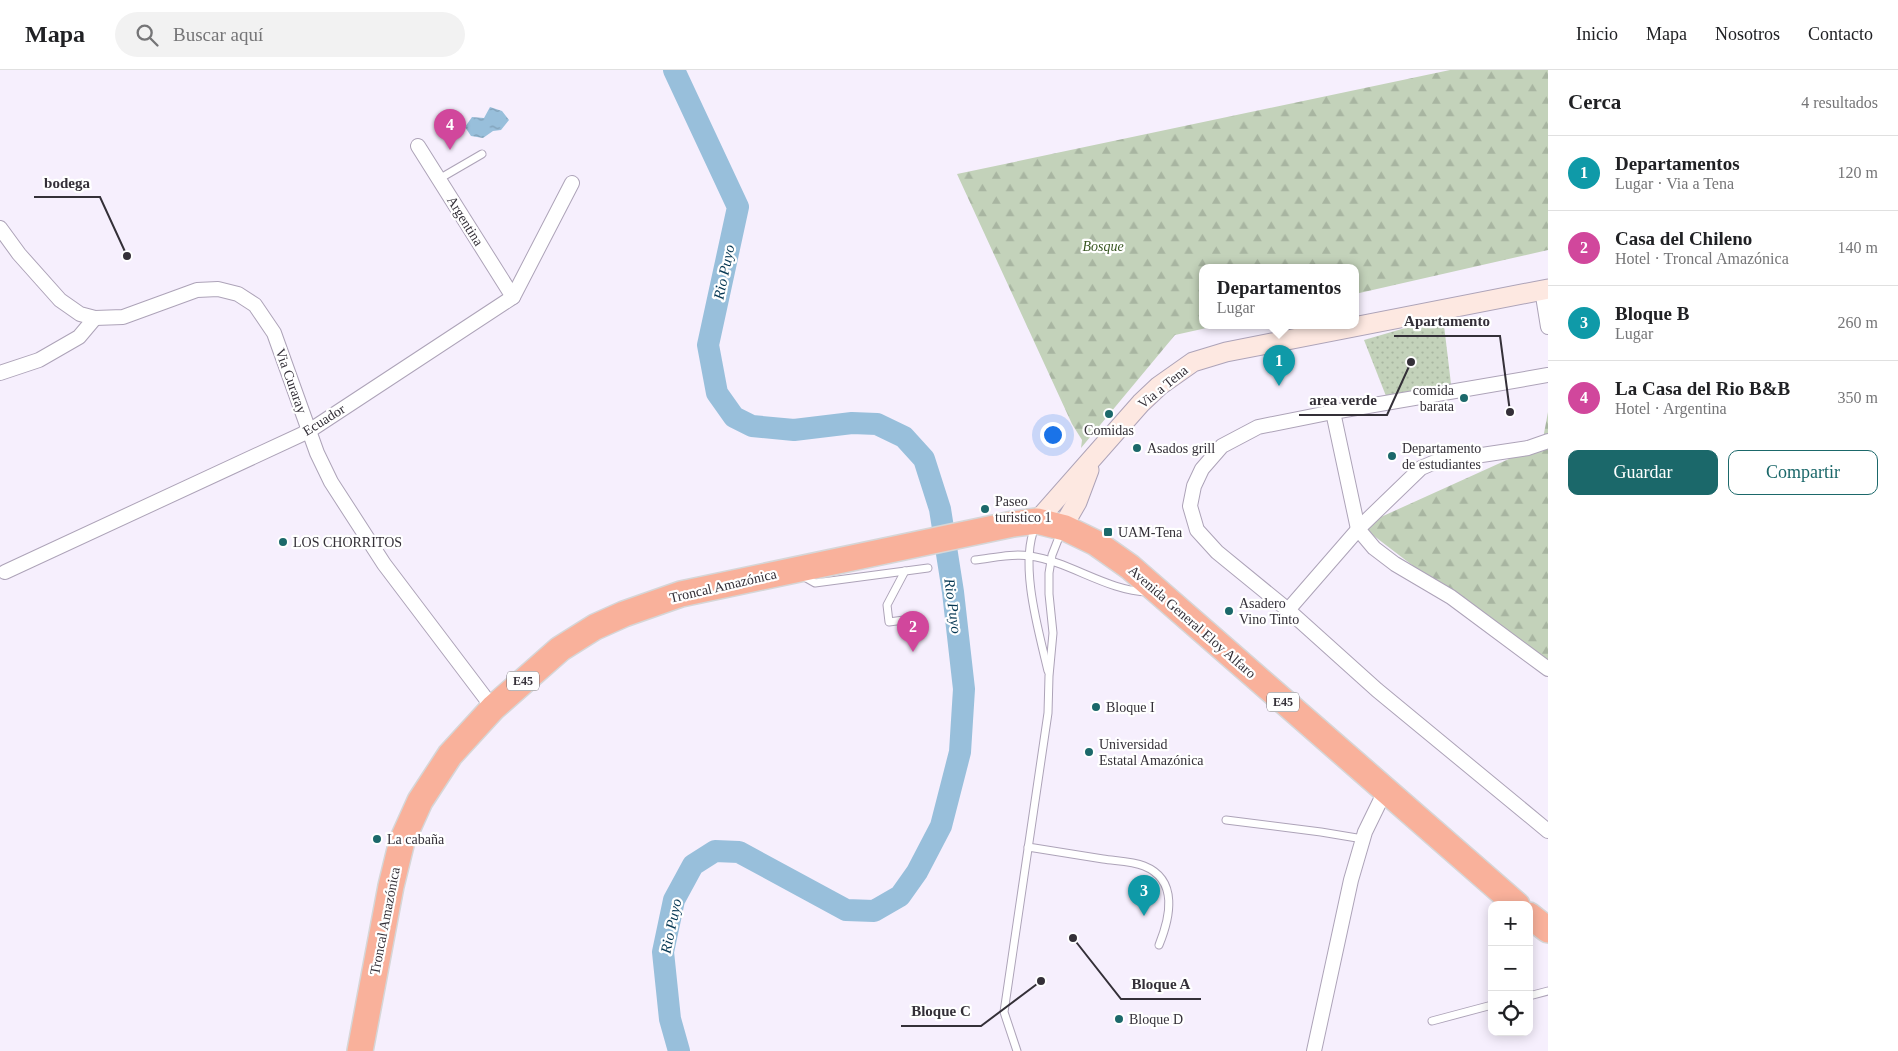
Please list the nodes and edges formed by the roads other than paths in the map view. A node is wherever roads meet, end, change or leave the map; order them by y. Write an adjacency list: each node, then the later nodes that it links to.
1 (418, 146): 3 (street, Argentina)
2 (482, 154): 3 (lane)
3 (439, 179): 7 (street, Argentina)
4 (572, 184): 7 (street, Ecuador)
5 (0, 228): 8 (street, Via Curaray)
6 (1545, 290): 9 (main road, Via a Tena); 10 (street)
7 (513, 297): 15 (street, Ecuador)
8 (95, 318): 12 (street); 15 (street, Via Curaray)
9 (1359, 325)
10 (1548, 327)
11 (1340, 329): 17 (main road, Via a Tena)
12 (0, 372)
13 (1548, 375): 14 (street)
14 (1333, 412): 20 (street); 30 (street)
15 (309, 431): 28 (street, Ecuador); 34 (street, Via Curaray)
16 (1548, 440): 20 (street)
17 (1092, 459): 18 (main road, Via a Tena); 19 (main road, Via a Tena)
18 (1037, 521): 19 (highway, Avenida General Eloy Alfaro / E45); 21 (highway, Avenida General Eloy Alfaro / E45); 22 (lane)
19 (1062, 528): 24 (lane); 29 (highway, Avenida General Eloy Alfaro / E45)
20 (1358, 529): 30 (street); 32 (street)
21 (911, 546): 26 (highway, Troncal Amazónica / E45)
22 (1029, 556): 23 (lane); 24 (lane); 33 (lane)
23 (975, 560)
24 (1051, 560): 29 (lane); 33 (lane)
25 (928, 568): 27 (lane)
26 (794, 570): 27 (lane); 34 (highway, Troncal Amazónica / E45)
27 (905, 571): 31 (lane)
28 (5, 572)
29 (1159, 593): 35 (highway, Avenida General Eloy Alfaro / E45)
30 (1288, 610): 37 (street)
31 (904, 620)
32 (1548, 669)
33 (1049, 676): 39 (lane)
34 (492, 708): 48 (highway, Troncal Amazónica / E45)
35 (1385, 791): 38 (street); 40 (highway, Avenida General Eloy Alfaro / E45)
36 (1226, 820): 38 (lane)
37 (1548, 832)
38 (1363, 839): 50 (street)
39 (1028, 847): 43 (lane); 49 (lane)
40 (1512, 901)
41 (1533, 918): 42 (highway)
42 (1548, 930)
43 (1159, 945)
44 (1548, 990): 45 (lane)
45 (1533, 995)
46 (1488, 1007): 47 (lane)
47 (1432, 1021)
48 (360, 1051)
49 (1017, 1051)
50 (1314, 1051)

